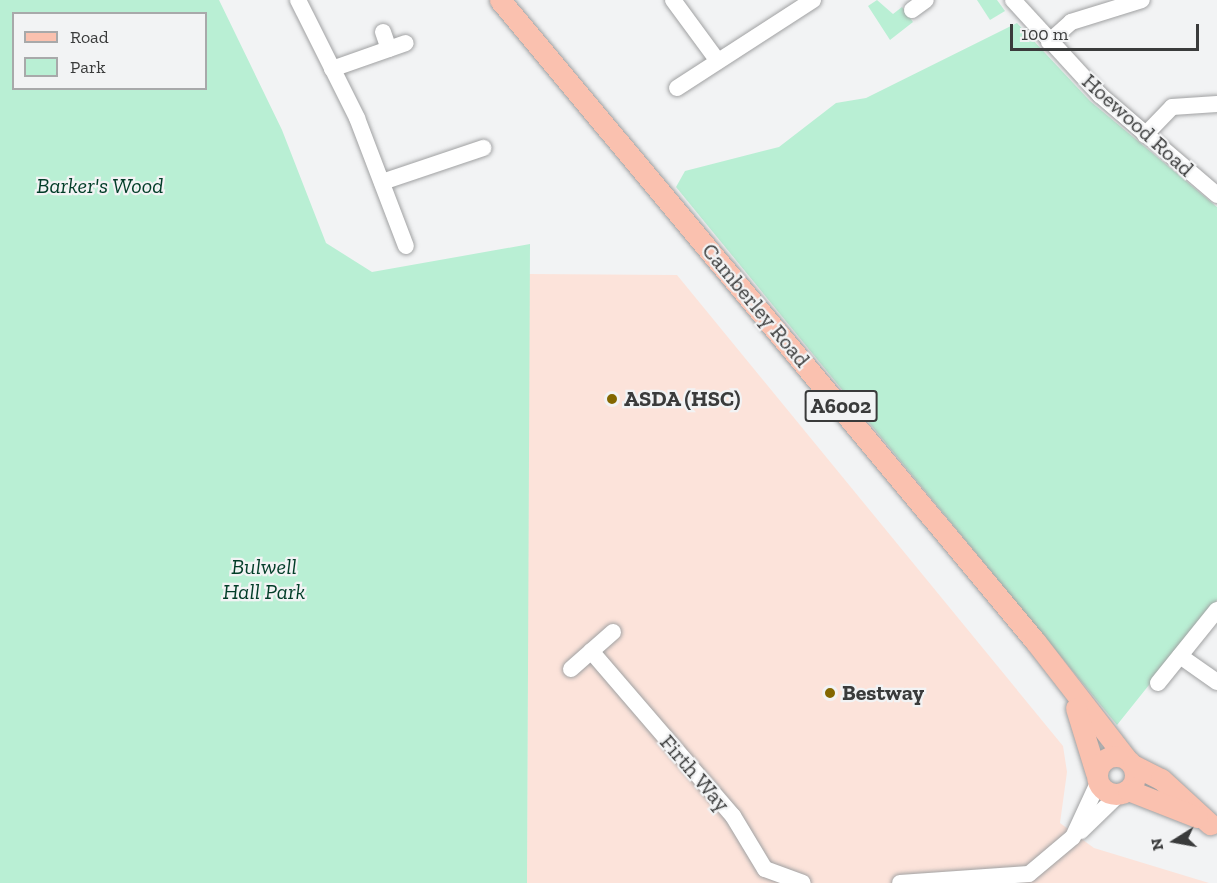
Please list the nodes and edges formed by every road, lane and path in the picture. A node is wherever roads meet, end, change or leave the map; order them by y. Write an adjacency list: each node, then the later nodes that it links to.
1 (298, 0): 15 (street)
2 (1013, 0): 11 (street, Hoewood Road)
3 (1142, 0): 8 (street)
4 (668, 2): 14 (street)
5 (804, 2): 14 (street)
6 (929, 3): 9 (street)
7 (503, 4): 28 (main road, Camberley Road / A6002)
8 (1107, 5): 11 (street)
9 (912, 10)
10 (383, 32): 13 (street)
11 (1049, 42): 18 (street, Hoewood Road)
12 (406, 43): 13 (street)
13 (389, 49): 15 (street)
14 (717, 60): 16 (street)
15 (332, 69): 20 (street)
16 (677, 88)
17 (1217, 104): 18 (street)
18 (1145, 135): 21 (street, Hoewood Road)
19 (483, 148): 20 (street)
20 (382, 182): 22 (street)
21 (1217, 195)
22 (406, 246)
23 (1217, 610): 26 (street)
24 (613, 632): 25 (street)
25 (591, 651): 27 (street); 37 (street, Firth Way)
26 (1180, 656): 29 (street); 30 (street)
27 (571, 669)
28 (1063, 679): 31 (main road, Camberley Road / A6002); 32 (main road, Camberley Road / A6002)
29 (1217, 682)
30 (1158, 683)
31 (1129, 761): 32 (main road); 33 (main road); 34 (main road, Camberley Road / A6002)
32 (1097, 778): 33 (main road, Camberley Road); 35 (street)
33 (1124, 792): 34 (main road, Camberley Road / A6002); 35 (street)
34 (1214, 826)
35 (1074, 837): 36 (street)
36 (1030, 878): 38 (street)
37 (803, 883)
38 (900, 883)

